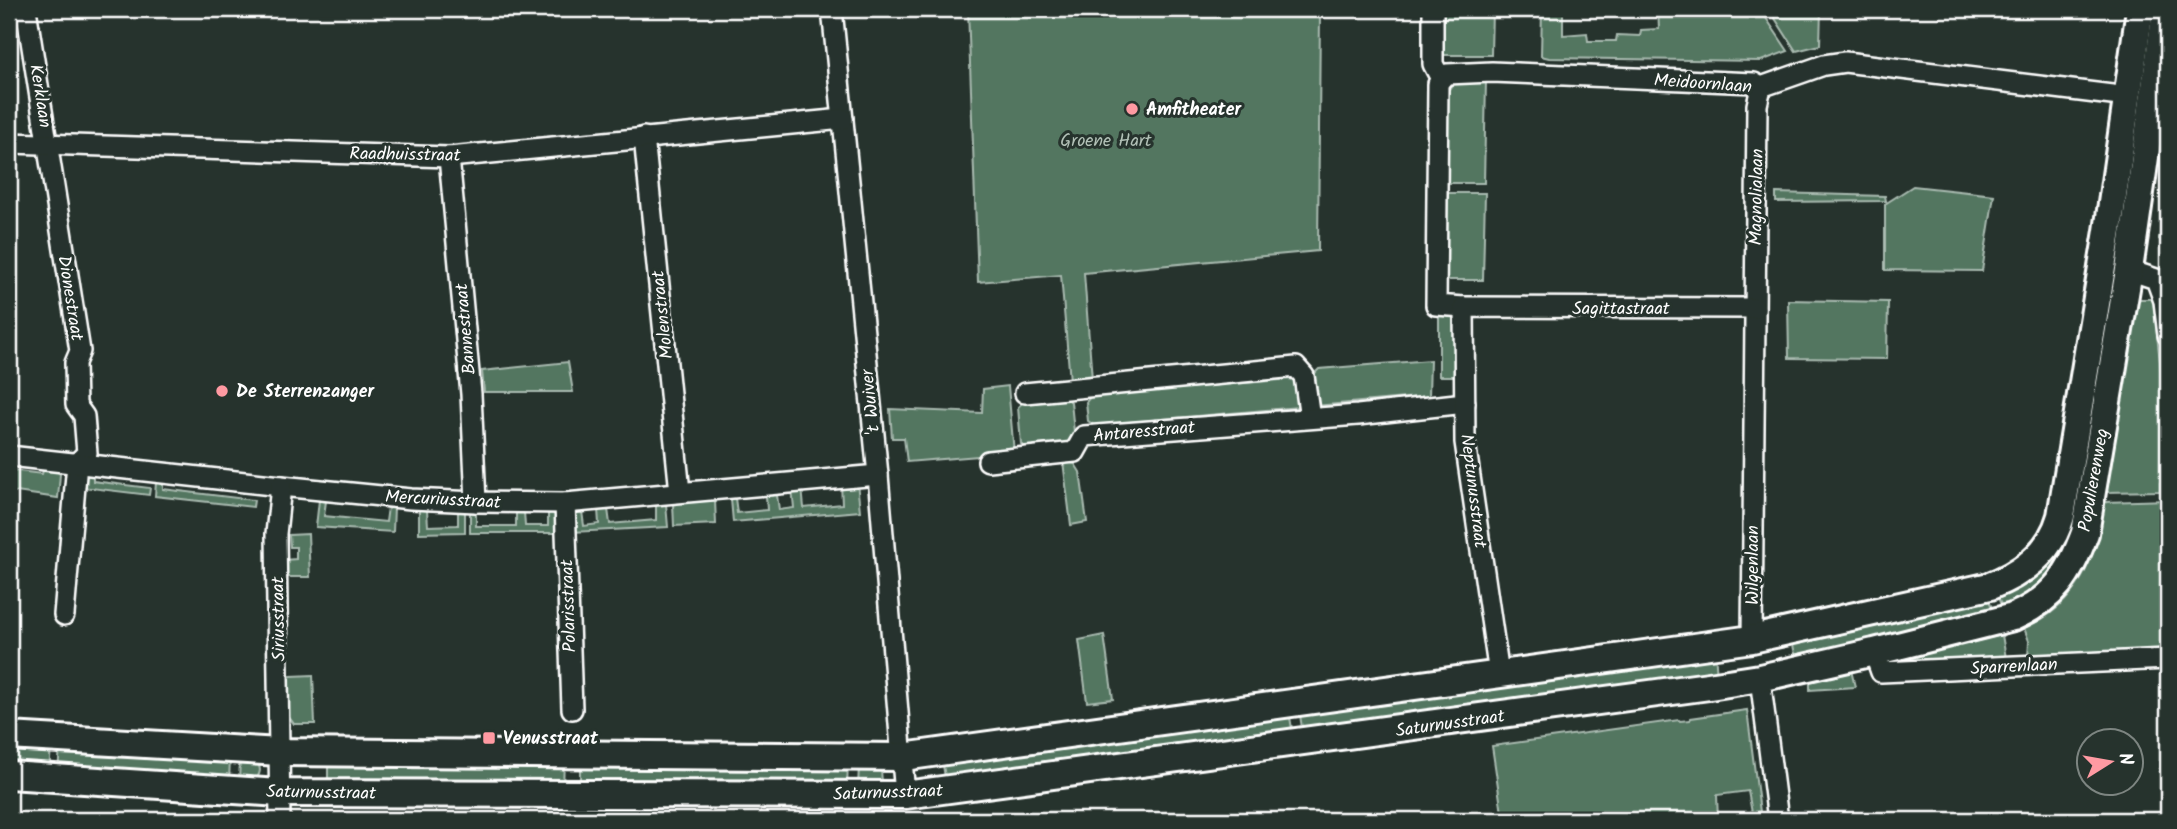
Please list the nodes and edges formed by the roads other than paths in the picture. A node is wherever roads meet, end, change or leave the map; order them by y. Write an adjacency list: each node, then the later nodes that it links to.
1 (26, 9): 13 (street, Kerklaan)
2 (832, 9): 10 (street, 't Wuiver)
3 (1433, 9): 6 (street)
4 (2140, 9): 8 (street, Populierenweg)
5 (2166, 9): 9 (street, Populierenweg)
6 (1441, 79): 7 (street, Meidoornlaan); 16 (street)
7 (1761, 87): 8 (street, Meidoornlaan); 17 (street, Magnolialaan)
8 (2128, 97): 9 (street); 31 (street, Populierenweg)
9 (2162, 98): 15 (street, Populierenweg)
10 (842, 120): 11 (street, Raadhuisstraat); 25 (street, 't Wuiver)
11 (644, 137): 14 (street, Raadhuisstraat); 27 (street, Molenstraat)
12 (9, 143): 13 (street, Raadhuisstraat)
13 (48, 143): 14 (street, Raadhuisstraat); 24 (street, Dionestraat)
14 (449, 158): 28 (street, Bannestraat)
15 (2129, 270): 18 (street); 32 (street, Populierenweg)
16 (1464, 307): 17 (street, Sagittastraat); 20 (street, Neptunusstraat)
17 (1755, 308): 31 (street, Wilgenlaan)
18 (2168, 335)
19 (1025, 393): 21 (street)
20 (1465, 403): 21 (street, Antaresstraat); 34 (street, Neptunusstraat)
21 (1310, 418): 23 (street, Antaresstraat)
22 (9, 456): 24 (street, Mercuriusstraat)
23 (988, 461)
24 (78, 463): 26 (street, Mercuriusstraat); 30 (street, Dionestraat)
25 (878, 475): 27 (street, Mercuriusstraat); 39 (street, 't Wuiver)
26 (281, 486): 28 (street, Mercuriusstraat); 38 (street, Siriusstraat)
27 (680, 492): 29 (street, Mercuriusstraat)
28 (477, 502): 29 (street, Mercuriusstraat)
29 (565, 503): 36 (street, Polarisstraat)
30 (64, 615)
31 (1752, 639): 34 (street, Saturnusstraat); 35 (street, Wilgenlaan)
32 (1874, 652): 33 (street, Sparrenlaan); 35 (street, Populierenweg)
33 (2168, 659)
34 (1499, 674): 39 (street, Saturnusstraat)
35 (1760, 678): 42 (street, Saturnusstraat); 44 (street, Wilgenlaan)
36 (572, 709)
37 (9, 736): 38 (street, Saturnusstraat)
38 (280, 752): 39 (street, Saturnusstraat); 41 (street, Siriusstraat)
39 (903, 757): 42 (street, 't Wuiver)
40 (9, 775): 41 (street, Saturnusstraat)
41 (280, 793): 42 (street, Saturnusstraat); 43 (street, Siriusstraat)
42 (905, 795)
43 (280, 820)
44 (1778, 820)

